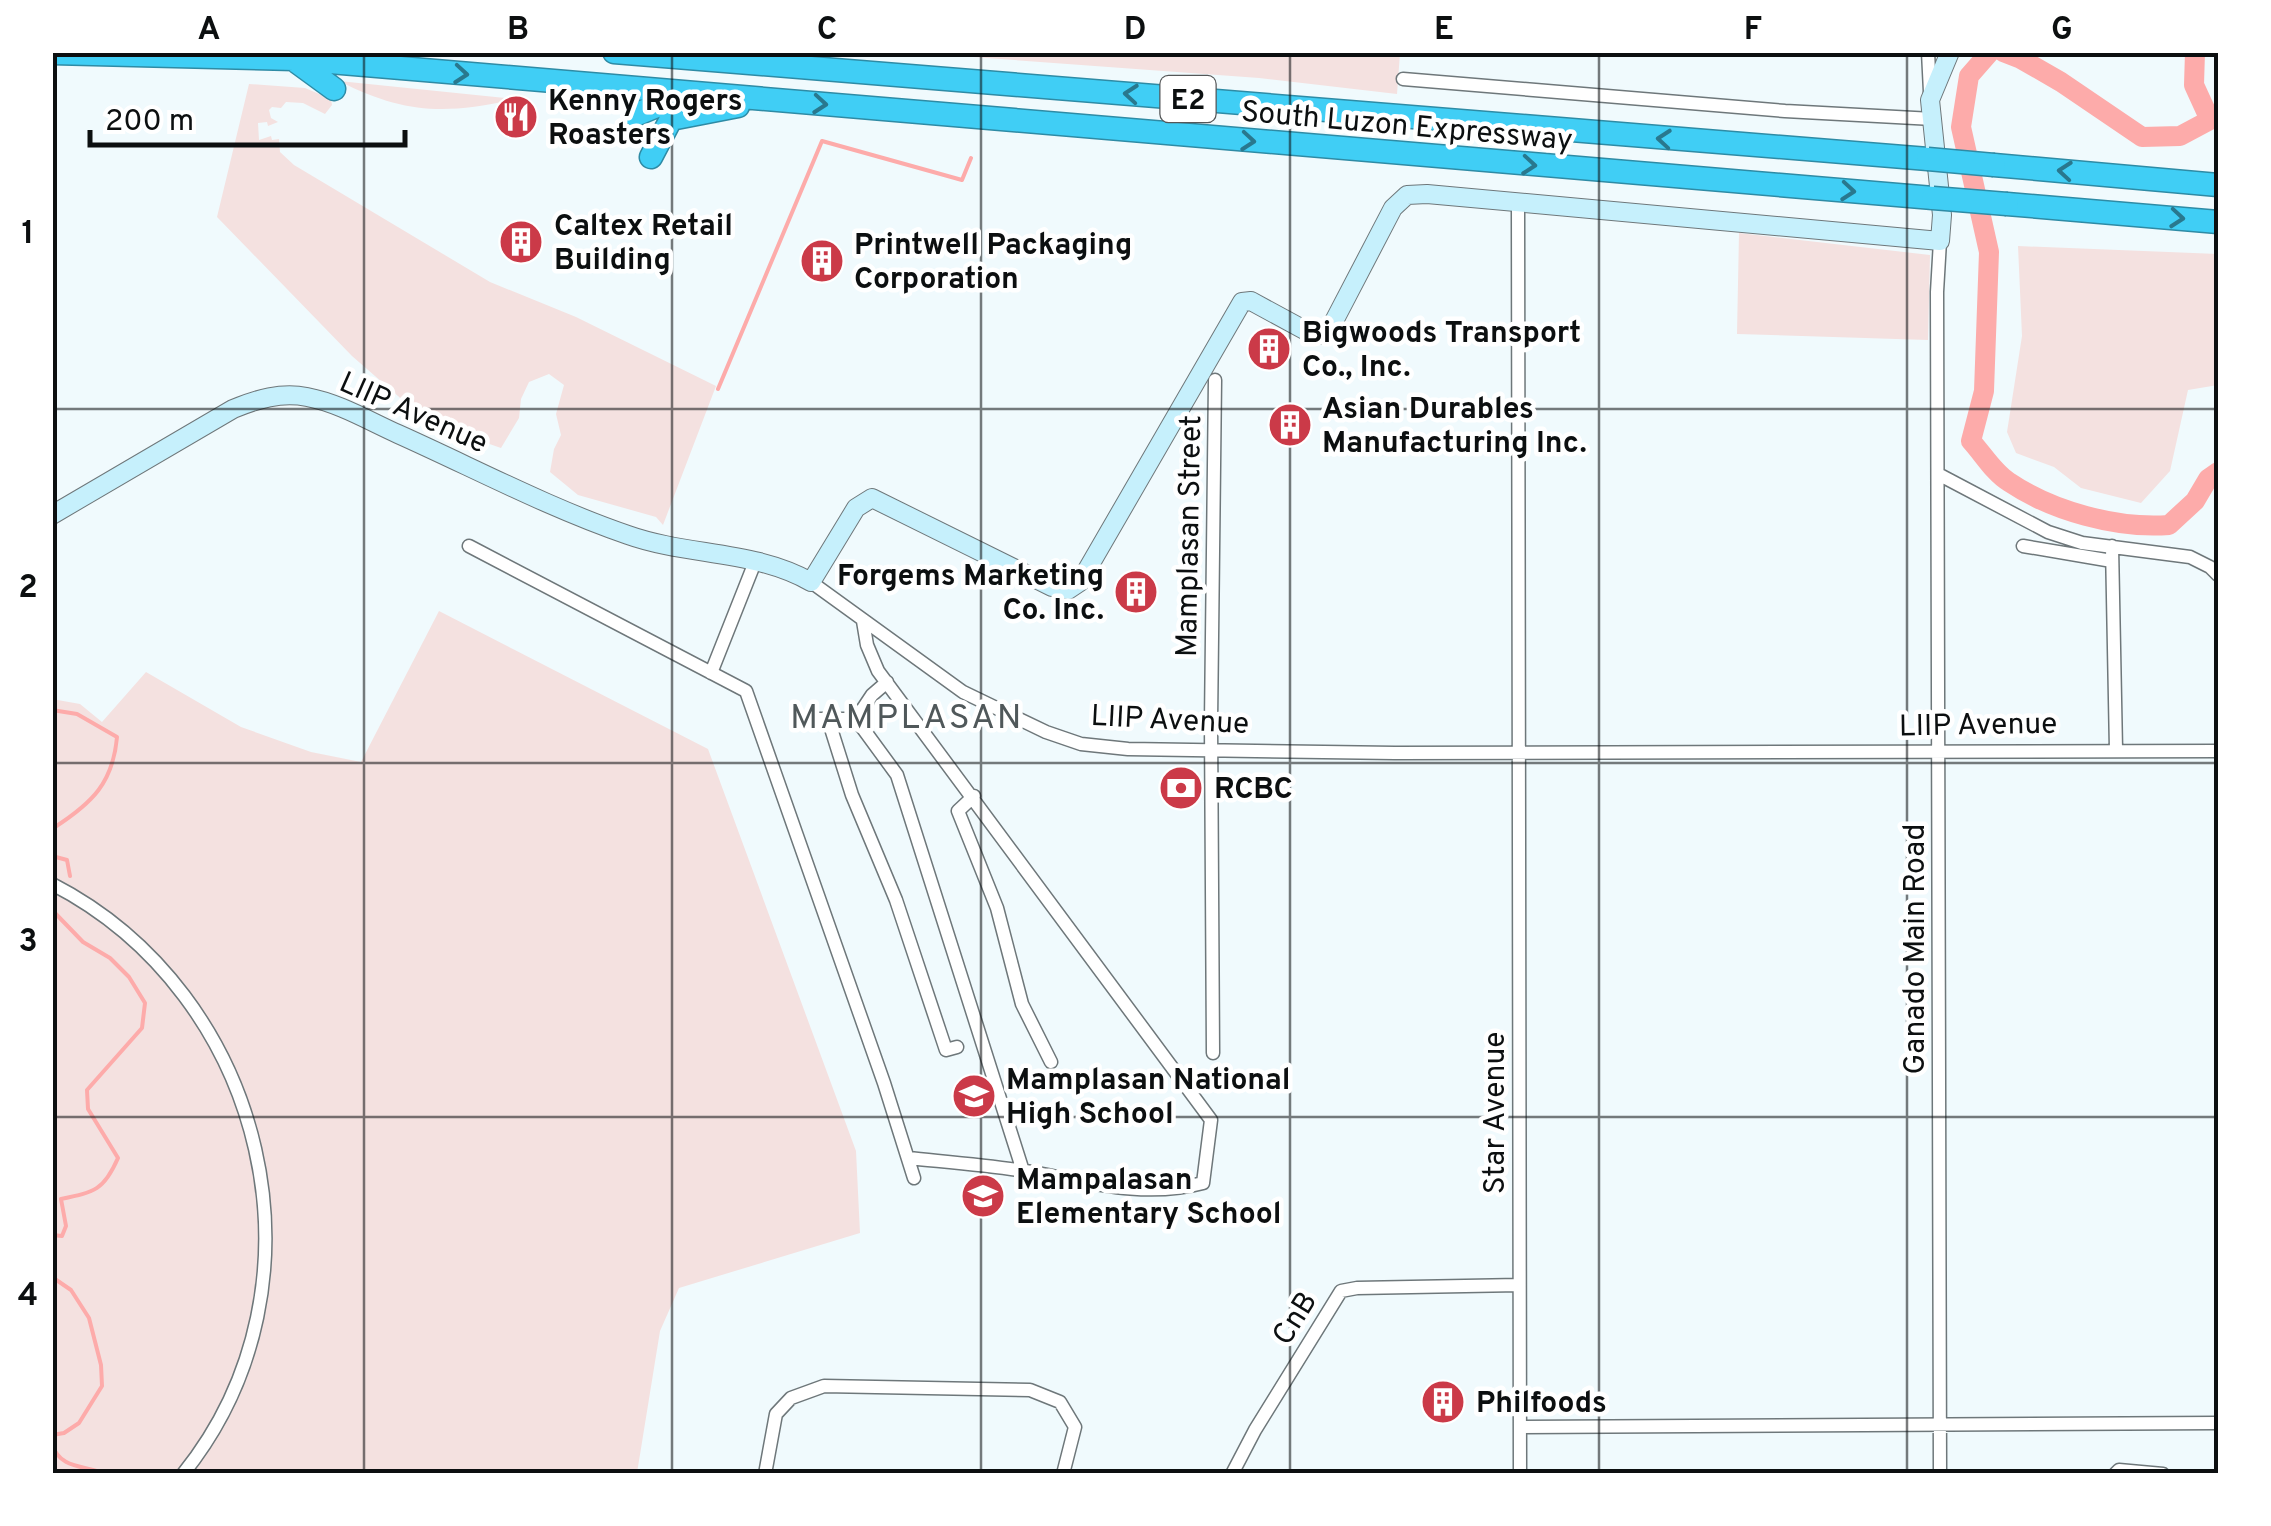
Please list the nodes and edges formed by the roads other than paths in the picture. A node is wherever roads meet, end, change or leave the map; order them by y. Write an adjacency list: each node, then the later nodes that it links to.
1 (52, 52): 5 (highway, South Luzon Expressway / E2)
2 (614, 52): 13 (highway, South Luzon Expressway / E2, one-way to 2, bridge)
3 (1928, 52): 10 (street)
4 (1950, 52): 10 (street)
5 (294, 60): 7 (highway); 8 (highway, South Luzon Expressway / E2, one-way to 8)
6 (1402, 79): 10 (street)
7 (334, 89)
8 (685, 94): 9 (highway, South Luzon Expressway / E2); 11 (highway)
9 (772, 100): 12 (highway); 15 (highway, South Luzon Expressway / E2, one-way to 15, bridge)
10 (1931, 109): 16 (street)
11 (635, 114)
12 (651, 157)
13 (2218, 184)
14 (1518, 204): 16 (street); 26 (street); 37 (street, Star Avenue)
15 (2218, 222)
16 (1940, 240): 18 (street, Ganado Main Road)
17 (1215, 380): 35 (street, Mamplasan Street)
18 (1938, 474): 22 (street); 36 (street, Ganado Main Road)
19 (52, 515): 24 (street, LIIP Avenue)
20 (469, 546): 28 (street)
21 (2023, 546): 23 (street)
22 (2112, 546): 23 (street); 25 (street)
23 (2112, 561): 33 (street)
24 (755, 562): 26 (street, LIIP Avenue); 28 (street)
25 (2218, 575)
26 (811, 582): 27 (street, LIIP Avenue)
27 (864, 621): 29 (street); 35 (street, LIIP Avenue)
28 (711, 673): 43 (street)
29 (887, 682): 32 (street); 38 (street)
30 (803, 719): 31 (street)
31 (828, 719): 32 (street); 40 (street)
32 (856, 719): 44 (street)
33 (2116, 750): 34 (street, LIIP Avenue); 36 (street, LIIP Avenue)
34 (2218, 750)
35 (1211, 751): 37 (street, LIIP Avenue); 41 (street, Mamplasan Street)
36 (1939, 752): 37 (street, LIIP Avenue); 48 (street, Ganado Main Road)
37 (1518, 753): 46 (street, Star Avenue)
38 (974, 796): 42 (street); 44 (street)
39 (52, 884): 50 (street)
40 (957, 1047)
41 (1213, 1054)
42 (1051, 1062)
43 (908, 1158): 44 (street); 45 (street)
44 (1022, 1171)
45 (914, 1178)
46 (1519, 1285): 49 (street, Star Avenue); 53 (street, CnB)
47 (2218, 1423): 48 (street)
48 (1940, 1424): 49 (street); 55 (street, Ganado Main Road)
49 (1520, 1427): 54 (street, Star Avenue)
50 (183, 1474)
51 (764, 1474): 52 (street)
52 (1063, 1474)
53 (1232, 1474)
54 (1520, 1474)
55 (1940, 1474)
56 (2115, 1474): 57 (street)
57 (2163, 1474)

